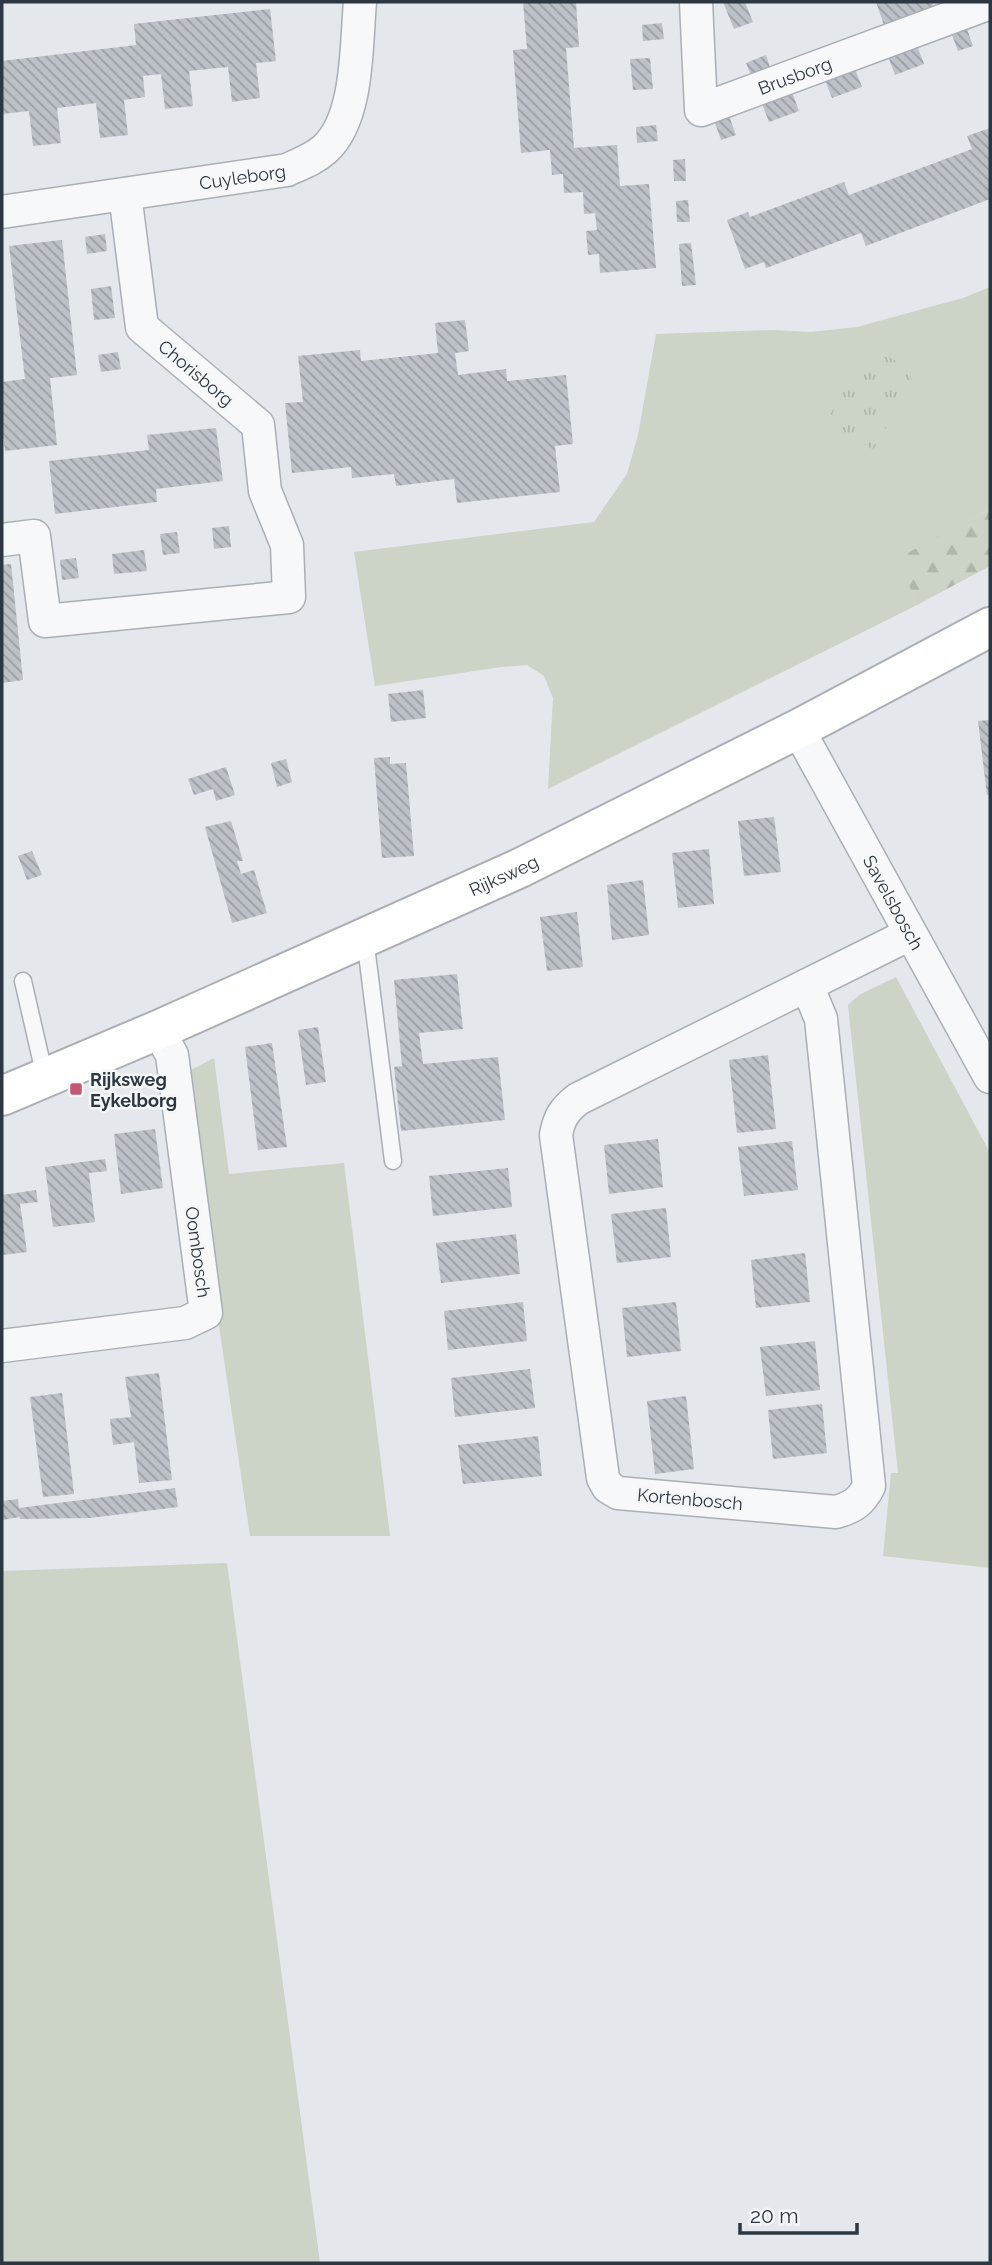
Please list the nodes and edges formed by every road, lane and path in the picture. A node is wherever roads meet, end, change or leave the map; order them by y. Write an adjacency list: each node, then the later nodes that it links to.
1 (360, 2): 4 (street, Cuyleborg)
2 (696, 2): 3 (street, Brusborg)
3 (990, 3)
4 (125, 194): 5 (street, Cuyleborg); 6 (street, Chorisborg)
5 (2, 212)
6 (2, 540)
7 (990, 627): 8 (main road, Rijksweg)
8 (798, 729): 9 (street, Savelsbosch); 10 (main road, Rijksweg)
9 (910, 933): 12 (street, Kortenbosch); 14 (street, Savelsbosch)
10 (365, 938): 13 (main road, Rijksweg); 17 (lane)
11 (23, 981): 15 (lane)
12 (807, 985): 12 (street, Kortenbosch)
13 (158, 1030): 15 (main road, Rijksweg); 18 (street, Oombosch)
14 (990, 1077)
15 (46, 1079): 16 (main road, Rijksweg)
16 (2, 1096)
17 (393, 1161)
18 (2, 1346)

